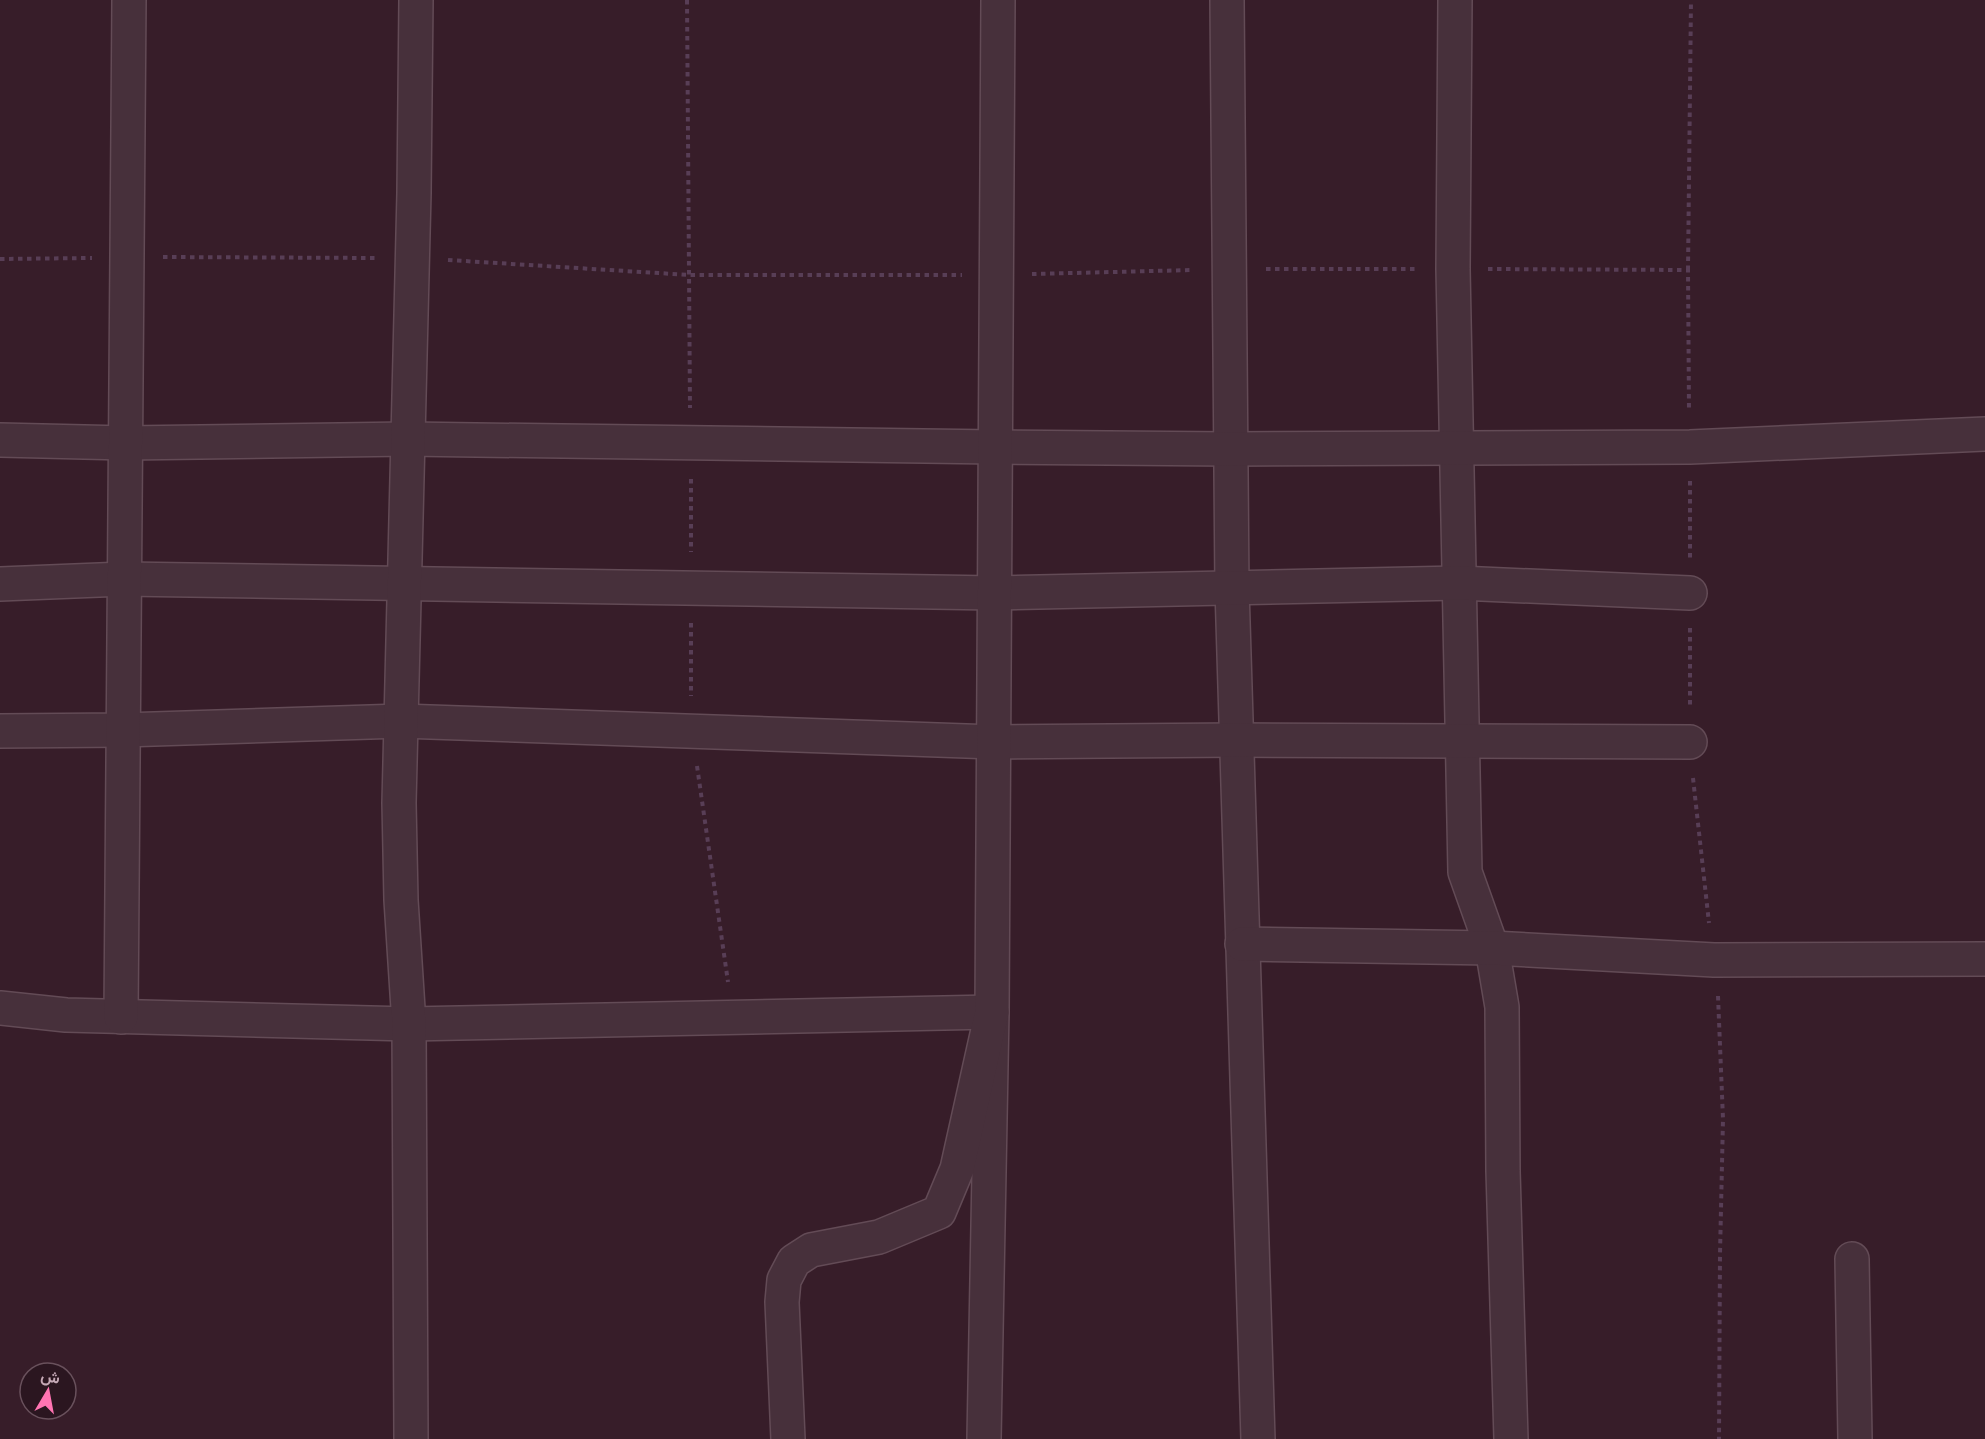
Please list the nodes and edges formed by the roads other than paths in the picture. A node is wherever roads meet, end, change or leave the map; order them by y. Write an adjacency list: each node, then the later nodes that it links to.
1 (129, 0): 9 (street)
2 (416, 0): 7 (street)
3 (998, 0): 10 (street)
4 (1227, 0): 12 (street)
5 (1455, 0): 11 (street)
6 (1985, 434): 11 (street)
7 (408, 439): 9 (street); 10 (street); 14 (street)
8 (0, 440): 9 (street)
9 (126, 443): 13 (street)
10 (996, 447): 12 (street); 19 (street)
11 (1457, 447): 12 (street); 15 (street)
12 (1231, 448): 17 (street)
13 (124, 579): 14 (street); 16 (street); 21 (street)
14 (405, 583): 19 (street); 20 (street)
15 (1459, 583): 17 (street); 18 (street); 25 (street)
16 (0, 584)
17 (1232, 588): 19 (street); 23 (street)
18 (1690, 592)
19 (995, 593): 24 (street)
20 (401, 721): 21 (street); 24 (street); 33 (street)
21 (123, 730): 22 (street); 32 (street)
22 (0, 731)
23 (1237, 740): 24 (street); 25 (street); 27 (street)
24 (994, 742): 31 (street)
25 (1462, 742): 26 (street); 28 (street)
26 (1690, 742)
27 (1242, 944): 28 (street); 38 (street)
28 (1492, 948): 29 (street); 39 (street)
29 (1985, 959)
30 (0, 1008): 32 (street)
31 (992, 1012): 33 (street); 36 (street); 37 (street)
32 (121, 1017): 33 (street)
33 (409, 1024): 35 (street)
34 (1852, 1259): 40 (street)
35 (411, 1439)
36 (788, 1439)
37 (984, 1439)
38 (1258, 1439)
39 (1511, 1439)
40 (1855, 1439)

